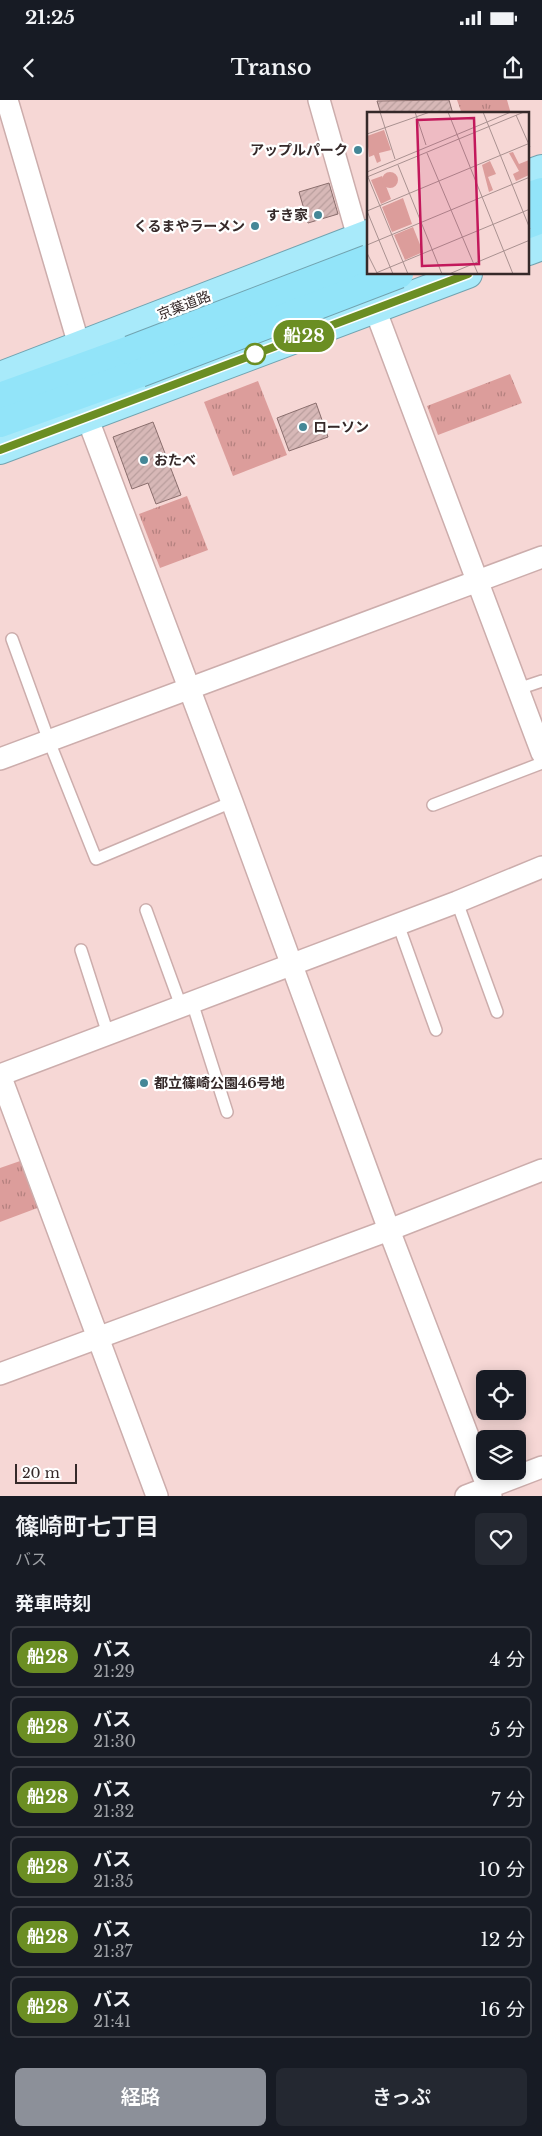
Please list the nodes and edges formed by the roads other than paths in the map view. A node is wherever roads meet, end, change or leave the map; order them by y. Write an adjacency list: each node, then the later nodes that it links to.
1 (7, 100): 17 (street)
2 (319, 100): 9 (street)
3 (542, 169): 4 (highway)
4 (530, 173)
5 (542, 192): 6 (highway)
6 (530, 196)
7 (542, 219): 8 (highway)
8 (530, 223)
9 (365, 243): 12 (street); 17 (highway, 京葉道路); 18 (highway, 京葉道路, bridge)
10 (542, 246): 11 (highway)
11 (530, 250)
12 (367, 256)
13 (370, 275): 16 (street)
14 (396, 275): 18 (highway, bridge)
15 (465, 275): 16 (highway)
16 (375, 309): 21 (highway); 25 (street)
17 (79, 345): 19 (highway, 京葉道路)
18 (135, 362): 20 (highway); 22 (highway)
19 (0, 376)
20 (0, 397)
21 (87, 417): 23 (highway); 28 (street)
22 (0, 424)
23 (0, 450)
24 (542, 557): 25 (street)
25 (476, 582): 28 (street); 29 (street)
26 (12, 639): 30 (lane)
27 (542, 681): 29 (lane)
28 (189, 688): 30 (street); 34 (street)
29 (518, 689): 31 (street)
30 (49, 741): 32 (street); 34 (lane)
31 (542, 752)
32 (0, 760)
33 (542, 763): 35 (lane)
34 (232, 802): 41 (street)
35 (433, 805)
36 (542, 867): 37 (street)
37 (458, 902): 39 (street); 43 (lane)
38 (146, 910): 42 (lane)
39 (398, 924): 41 (street); 44 (lane)
40 (81, 950): 45 (lane)
41 (291, 964): 42 (street); 49 (street)
42 (187, 1004): 45 (street); 47 (lane)
43 (496, 1012)
44 (436, 1030)
45 (108, 1034): 46 (street)
46 (0, 1075): 50 (street)
47 (227, 1112)
48 (542, 1170): 49 (street)
49 (388, 1230): 50 (street); 53 (street)
50 (98, 1338): 51 (street); 54 (street)
51 (0, 1374)
52 (542, 1467): 53 (street)
53 (490, 1492): 55 (street)
54 (157, 1496)
55 (466, 1496)

